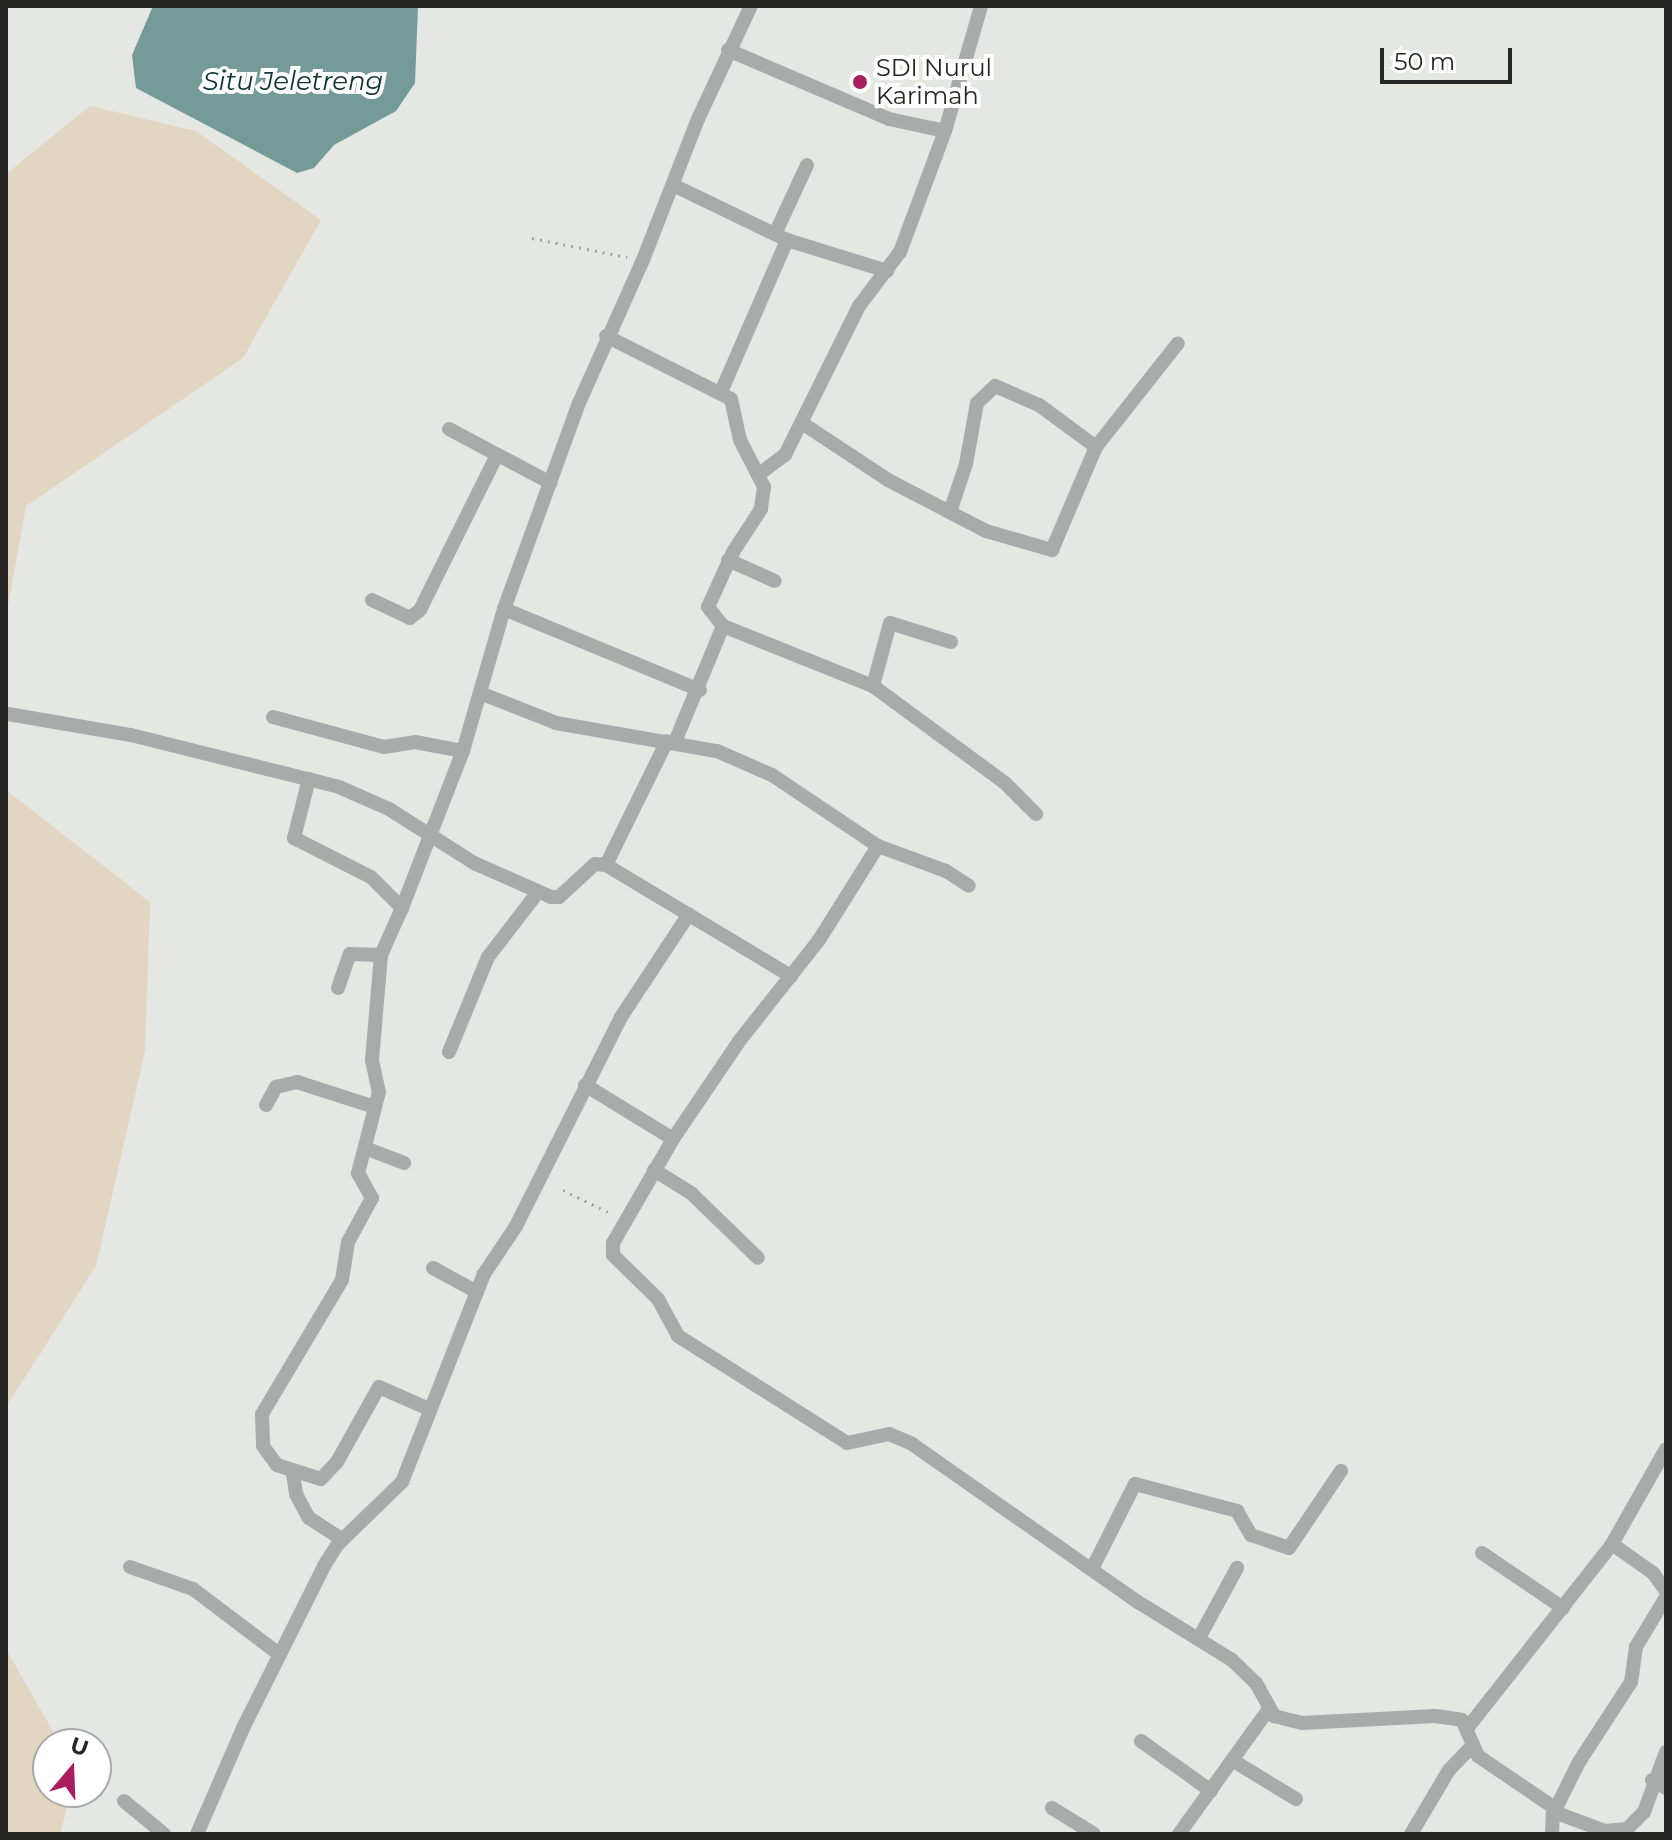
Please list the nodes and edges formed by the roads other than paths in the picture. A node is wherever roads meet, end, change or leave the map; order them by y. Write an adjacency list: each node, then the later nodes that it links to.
1 (751, 6): 3 (street)
2 (981, 6): 4 (street)
3 (728, 50): 4 (street); 6 (street)
4 (945, 131): 8 (street)
5 (807, 165): 7 (street)
6 (673, 185): 7 (street); 9 (street)
7 (781, 237): 8 (street); 11 (street)
8 (887, 271): 12 (street)
9 (606, 336): 11 (street); 17 (street)
10 (1178, 343): 14 (street)
11 (721, 392): 16 (street)
12 (802, 423): 16 (street); 18 (street)
13 (449, 429): 15 (street)
14 (1096, 447): 18 (street); 18 (street)
15 (497, 455): 17 (street); 21 (street)
16 (758, 475): 19 (street)
17 (551, 483): 22 (street)
18 (950, 512)
19 (728, 560): 20 (street); 23 (street)
20 (775, 581)
21 (372, 600)
22 (504, 609): 26 (street); 27 (street)
23 (723, 626): 25 (street); 26 (street)
24 (951, 642): 25 (street)
25 (873, 686): 33 (street)
26 (700, 690): 30 (street)
27 (480, 693): 30 (street); 31 (street)
28 (8, 714): 32 (street)
29 (273, 717): 31 (street)
30 (671, 742): 35 (street); 36 (street)
31 (463, 751): 34 (street)
32 (309, 779): 34 (street); 39 (street)
33 (1036, 814)
34 (429, 837): 38 (street); 39 (street)
35 (878, 846): 37 (street); 42 (street)
36 (606, 865): 38 (street); 40 (street)
37 (969, 886)
38 (538, 892): 44 (street)
39 (402, 908): 41 (street)
40 (689, 914): 42 (street); 45 (street)
41 (381, 955): 43 (street); 47 (street)
42 (791, 976): 48 (street)
43 (338, 988)
44 (449, 1052)
45 (585, 1085): 48 (street); 54 (street)
46 (266, 1105): 47 (street)
47 (375, 1107): 49 (street)
48 (673, 1139): 51 (street)
49 (365, 1148): 50 (street); 58 (street)
50 (404, 1163)
51 (654, 1170): 52 (street); 64 (street)
52 (758, 1258)
53 (433, 1268): 54 (street)
54 (477, 1292): 55 (street)
55 (429, 1409): 58 (street); 59 (street)
56 (1666, 1449): 60 (street)
57 (1341, 1471): 64 (street)
58 (293, 1474): 59 (street)
59 (343, 1540): 69 (street)
60 (1612, 1544): 65 (street); 67 (street)
61 (1482, 1553): 67 (street)
62 (130, 1567): 69 (street)
63 (1237, 1568): 68 (street)
64 (1092, 1569): 68 (street)
65 (1666, 1591)
66 (1666, 1597): 82 (street)
67 (1563, 1608): 71 (street)
68 (1199, 1638): 70 (street)
69 (279, 1654): 84 (street)
70 (1268, 1710): 71 (street); 75 (street)
71 (1469, 1726): 73 (street)
72 (1141, 1741): 78 (street)
73 (1473, 1745): 82 (street); 87 (street)
74 (1666, 1752): 76 (street)
75 (1232, 1760): 78 (street); 79 (street)
76 (1652, 1780): 77 (street); 82 (street)
77 (1666, 1788)
78 (1211, 1791): 86 (street)
79 (1296, 1799)
80 (124, 1801): 83 (street)
81 (1052, 1808): 85 (street)
82 (1554, 1812): 88 (street)
83 (164, 1834)
84 (197, 1834)
85 (1094, 1834)
86 (1179, 1834)
87 (1411, 1834)
88 (1552, 1834)

